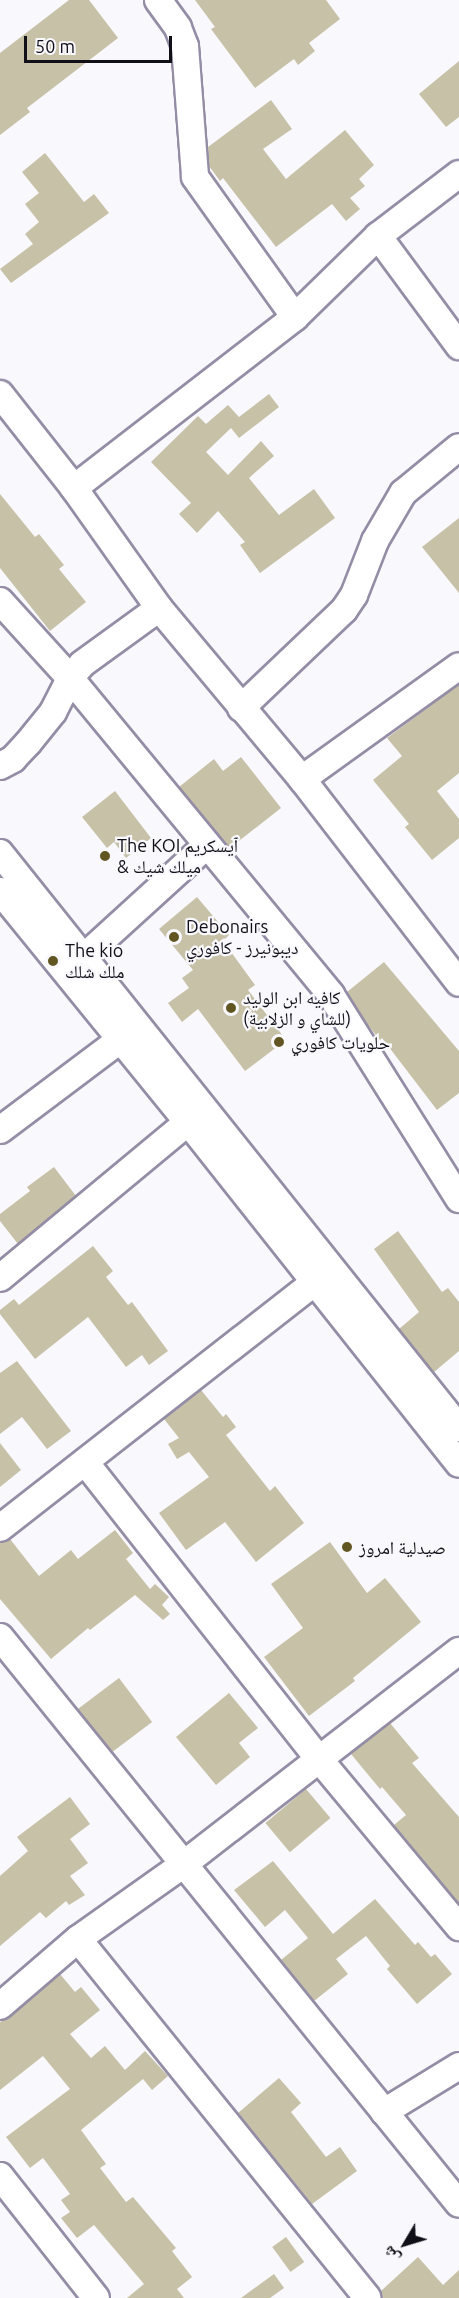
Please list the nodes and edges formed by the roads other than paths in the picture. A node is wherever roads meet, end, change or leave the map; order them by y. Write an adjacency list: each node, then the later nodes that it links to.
1 (158, 0): 4 (street)
2 (459, 174): 3 (street)
3 (378, 236): 4 (street); 5 (street)
4 (295, 317): 8 (street)
5 (459, 346)
6 (0, 394): 8 (street)
7 (459, 447): 13 (street)
8 (74, 488): 10 (street)
9 (0, 601): 12 (street)
10 (159, 608): 12 (street); 13 (street)
11 (459, 666): 15 (street)
12 (70, 678): 14 (street); 16 (street)
13 (241, 708): 15 (street)
14 (0, 766)
15 (302, 779): 20 (street)
16 (206, 846): 19 (street); 25 (street)
17 (0, 853): 19 (street)
18 (0, 891): 21 (street)
19 (84, 957): 22 (street)
20 (459, 983)
21 (120, 1040): 22 (street); 23 (street); 24 (street)
22 (155, 1045): 28 (street)
23 (188, 1122): 26 (street); 27 (street)
24 (0, 1130)
25 (459, 1199)
26 (0, 1278)
27 (314, 1282): 29 (street); 30 (street)
28 (459, 1428)
29 (85, 1462): 31 (street); 34 (street)
30 (459, 1464)
31 (0, 1528)
32 (0, 1637): 35 (street)
33 (459, 1651): 34 (street)
34 (319, 1759): 35 (street); 36 (street)
35 (184, 1864): 37 (street); 40 (street)
36 (459, 1927)
37 (78, 1939): 38 (street); 44 (street)
38 (3, 1997)
39 (459, 2066): 40 (street)
40 (384, 2112): 42 (street)
41 (0, 2176): 43 (street)
42 (459, 2204)
43 (96, 2298)
44 (368, 2298)

